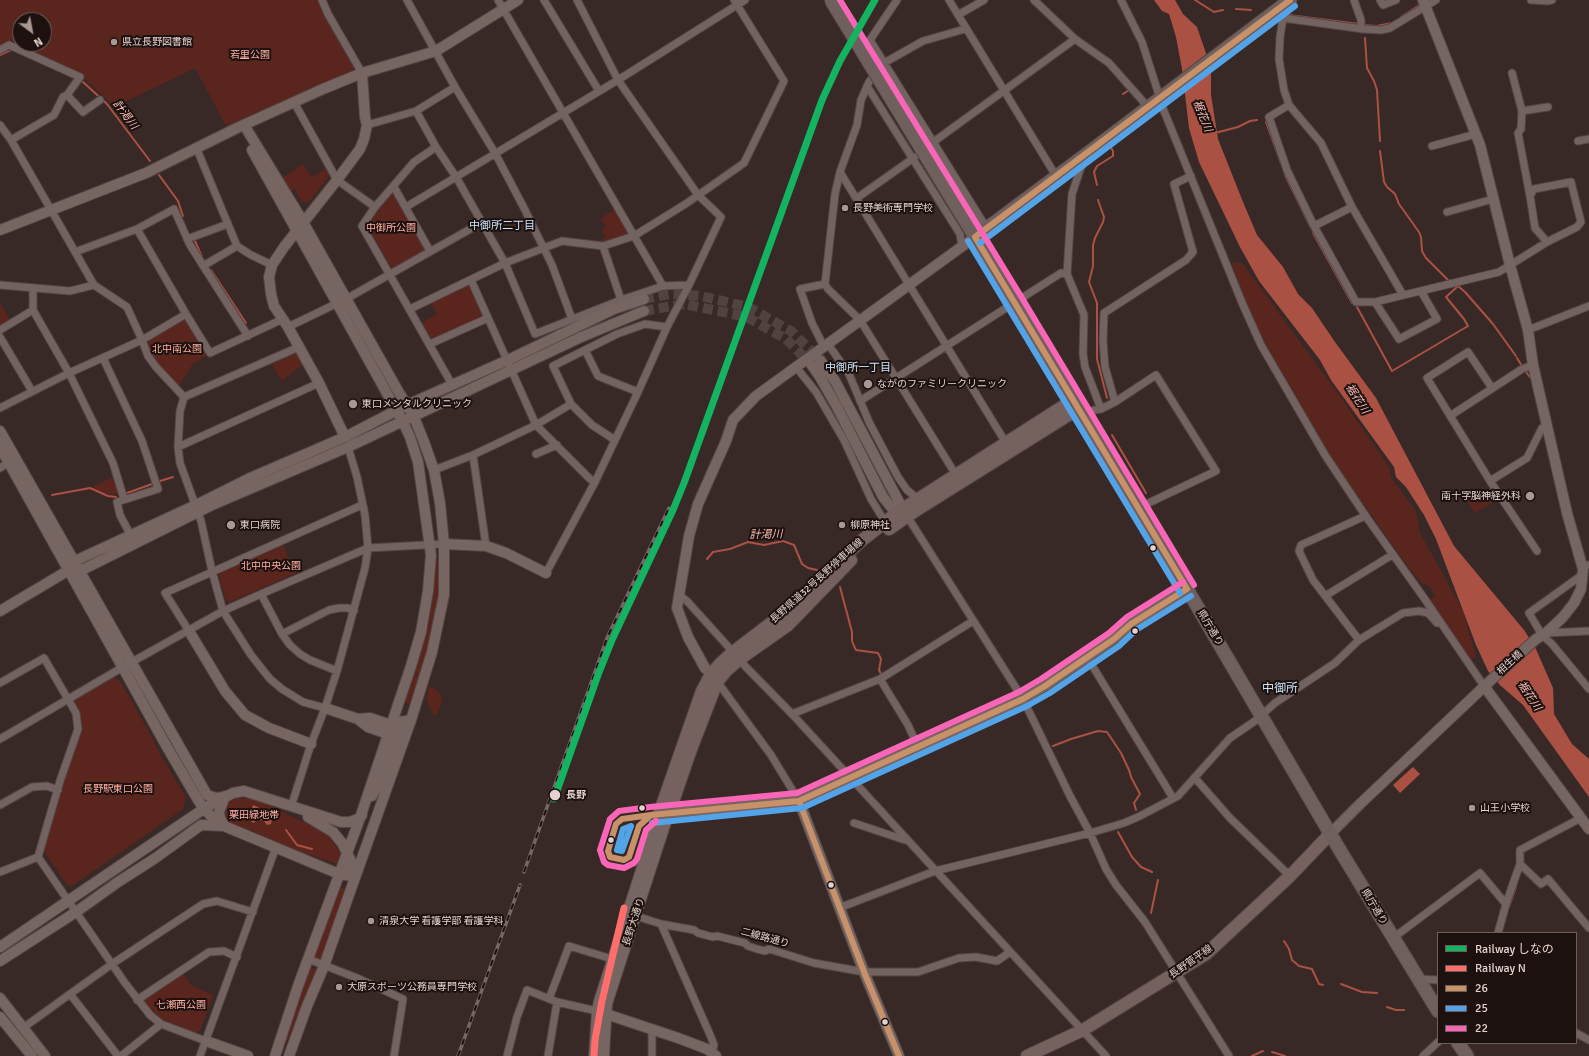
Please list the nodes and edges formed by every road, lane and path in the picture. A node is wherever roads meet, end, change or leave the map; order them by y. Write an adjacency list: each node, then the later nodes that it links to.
1 (322, 0): 30 (street)
2 (407, 0): 28 (street)
3 (518, 0): 21 (street)
4 (544, 0): 35 (street)
5 (577, 0): 32 (street)
6 (745, 0): 19 (street)
7 (830, 0): 84 (highway, 県庁通り, bridge)
8 (897, 0): 29 (street)
9 (949, 0): 23 (street)
10 (984, 0): 23 (street)
11 (1034, 0): 26 (street)
12 (1121, 0): 38 (street)
13 (1354, 0): 24 (street)
14 (1380, 0): 15 (street)
15 (1396, 0)
16 (1436, 0): 20 (street)
17 (1531, 0): 18 (street)
18 (1552, 0)
19 (735, 2): 32 (street); 67 (street)
20 (1424, 3): 24 (street); 50 (street)
21 (501, 4): 28 (street); 46 (street)
22 (1285, 8): 24 (street); 38 (highway); 41 (street)
23 (958, 15): 25 (street)
24 (1361, 26)
25 (965, 28): 29 (street); 36 (street)
26 (1075, 39): 36 (street); 42 (street)
27 (0, 50): 37 (street)
28 (436, 51): 30 (street); 34 (street)
29 (884, 63): 33 (street); 54 (street)
30 (362, 73): 40 (street); 48 (street)
31 (1512, 73): 45 (street)
32 (618, 80): 35 (street); 67 (street)
33 (868, 86): 60 (street); 61 (street)
34 (455, 87): 44 (street); 58 (street)
35 (600, 90): 46 (street)
36 (1004, 91): 54 (street); 62 (street)
37 (67, 95): 39 (street); 52 (street)
38 (1162, 96): 42 (highway); 63 (street)
39 (100, 100)
40 (294, 102): 49 (street); 65 (street)
41 (1289, 105): 73 (street); 79 (street)
42 (1148, 107): 59 (highway)
43 (1548, 107): 45 (street)
44 (416, 111): 48 (street); 57 (street)
45 (1522, 111): 68 (street)
46 (562, 112): 58 (street); 83 (street)
47 (0, 125): 52 (street)
48 (367, 125): 65 (street)
49 (242, 126): 56 (street); 78 (street)
50 (1476, 134): 55 (street); 70 (street)
51 (1589, 139): 53 (street)
52 (11, 140): 74 (street)
53 (1578, 141)
54 (932, 143): 80 (street)
55 (1432, 146)
56 (196, 147): 74 (street); 77 (street)
57 (436, 147): 64 (street); 66 (street)
58 (495, 153): 64 (street); 90 (street)
59 (1084, 156): 62 (highway); 97 (street)
60 (914, 157): 69 (street); 89 (street)
61 (840, 172): 69 (street); 101 (street)
62 (1056, 176): 80 (highway)
63 (1191, 176): 149 (street); 181 (street)
64 (456, 177): 72 (street); 76 (street)
65 (337, 180): 71 (street); 78 (street)
66 (394, 187): 71 (street); 72 (street)
67 (698, 195): 83 (street); 103 (street)
68 (1530, 196): 86 (street); 86 (street)
69 (857, 198): 104 (street)
70 (1493, 199): 75 (street); 95 (street)
71 (375, 207): 98 (street)
72 (406, 207): 91 (street)
73 (1352, 207): 79 (street); 108 (street)
74 (51, 210): 82 (street); 92 (street)
75 (1447, 212)
76 (481, 223): 91 (street); 93 (street)
77 (228, 224): 85 (street); 87 (street)
78 (300, 226): 94 (street); 111 (street)
79 (1314, 226): 113 (street)
80 (986, 228): 84 (highway)
81 (137, 229): 85 (street); 92 (street); 118 (street)
82 (0, 230)
83 (634, 236): 88 (street); 105 (street)
84 (974, 237): 89 (street); 112 (highway, 県庁通り)
85 (187, 239): 96 (street)
86 (1547, 242): 95 (street)
87 (237, 246): 94 (street); 96 (street)
88 (603, 246): 90 (street); 110 (street)
89 (962, 246): 104 (street)
90 (544, 247): 93 (street); 120 (street)
91 (430, 251): 98 (street)
92 (75, 252): 100 (street)
93 (505, 263): 99 (street); 120 (street)
94 (272, 265): 122 (street)
95 (1510, 265): 107 (street); 125 (street)
96 (203, 266): 126 (street)
97 (1067, 274): 112 (street); 154 (street)
98 (391, 275): 111 (street); 115 (street)
99 (472, 280): 115 (street); 119 (street)
100 (94, 284): 106 (street); 128 (street)
101 (825, 284): 121 (street); 130 (street)
102 (0, 285): 106 (street)
103 (688, 285): 105 (street); 123 (street)
104 (910, 285): 121 (street); 131 (street)
105 (663, 286): 110 (street)
106 (33, 288): 116 (street)
107 (1421, 291): 108 (street); 113 (street)
108 (1403, 295): 113 (street)
109 (644, 299): 135 (street)
110 (621, 300): 120 (street)
111 (342, 302): 122 (street); 152 (street)
112 (1015, 302): 131 (street); 153 (highway, 県庁通り)
113 (1375, 302)
114 (1589, 306): 125 (street)
115 (410, 309): 129 (street)
116 (33, 310): 124 (street); 140 (street)
117 (644, 311): 139 (street)
118 (186, 314): 126 (street); 128 (street)
119 (488, 318): 129 (street); 135 (street)
120 (572, 319)
121 (860, 320): 130 (street); 141 (street)
122 (285, 323): 126 (street); 132 (street)
123 (667, 327): 133 (street); 146 (street)
124 (0, 330)
125 (1528, 330): 137 (street)
126 (248, 336)
127 (0, 337): 145 (street)
128 (142, 340): 134 (street); 147 (street)
129 (430, 344): 143 (street)
130 (826, 345): 138 (street); 148 (street)
131 (947, 345): 141 (street); 163 (street)
132 (299, 347): 142 (street); 147 (street)
133 (585, 350): 146 (street); 150 (street)
134 (103, 358): 140 (street); 175 (street)
135 (508, 360): 139 (street); 143 (street)
136 (815, 362): 180 (street)
137 (1533, 365): 144 (street); 159 (street)
138 (796, 367): 182 (street); 197 (street)
139 (511, 371): 156 (street); 158 (street)
140 (69, 373): 145 (street); 175 (street)
141 (896, 378): 148 (street); 172 (street)
142 (319, 383): 161 (street); 166 (street)
143 (454, 385): 152 (street)
144 (1492, 388): 155 (street); 155 (street)
145 (32, 391): 151 (street)
146 (638, 392): 162 (street)
147 (184, 397): 166 (street)
148 (860, 401): 176 (street)
149 (1115, 402): 154 (street); 179 (street)
150 (571, 404): 158 (street); 162 (street)
151 (0, 408)
152 (402, 408): 156 (street); 157 (street); 161 (street)
153 (1078, 409): 154 (street); 163 (main road, 長野県道32号長野停車場線); 179 (highway, 県庁通り); 180 (main road, 長野県道32号長野停車場線)
154 (1101, 409)
155 (1450, 416): 173 (street)
156 (414, 417): 157 (street); 171 (street)
157 (403, 422): 167 (street); 184 (street)
158 (536, 425): 164 (street); 169 (street)
159 (1548, 428): 173 (street); 191 (street)
160 (0, 431): 190 (street)
161 (345, 437): 178 (street)
162 (615, 440): 174 (street)
163 (1006, 443): 172 (main road, 長野県道32号長野停車場線)
164 (557, 445): 168 (street); 174 (street)
165 (0, 447): 170 (street)
166 (178, 447): 178 (street)
167 (348, 447): 177 (street); 178 (street)
168 (536, 454)
169 (473, 455): 171 (street); 186 (street)
170 (4, 465): 192 (street)
171 (434, 470): 185 (street)
172 (956, 475): 176 (main road, 長野県道32号長野停車場線)
173 (1490, 481): 188 (street)
174 (595, 482): 194 (street)
175 (124, 499): 183 (street)
176 (918, 499): 180 (main road, 長野県道32号長野停車場線)
177 (362, 505): 187 (street); 193 (street)
178 (197, 508): 183 (street); 192 (street); 193 (street)
179 (1138, 508): 195 (highway, 県庁通り)
180 (903, 513): 182 (main road, 長野県道32号長野停車場線); 202 (street); 209 (main road, 長野県道32号長野停車場線)
181 (1365, 516): 189 (street); 198 (street)
182 (884, 522): 209 (main road, 長野県道32号長野停車場線)
183 (130, 534): 190 (street)
184 (431, 544): 185 (street); 187 (street); 225 (street)
185 (444, 544): 186 (street); 224 (street)
186 (486, 546): 194 (street)
187 (368, 548): 196 (street); 201 (street)
188 (1536, 551)
189 (1392, 555): 198 (street); 208 (street)
190 (75, 561): 192 (street)
191 (1586, 567): 206 (street, 相生橋); 206 (street)
192 (75, 571): 199 (street); 211 (street); 212 (street)
193 (212, 571): 200 (street); 203 (street)
194 (546, 573)
195 (1187, 589): 210 (street); 223 (highway, 県庁通り)
196 (261, 594): 200 (street); 205 (street)
197 (678, 594): 209 (street); 214 (street)
198 (1324, 596): 207 (street)
199 (0, 611)
200 (223, 611): 203 (street); 221 (street)
201 (354, 611): 205 (street); 213 (street)
202 (973, 621): 215 (street); 220 (street)
203 (189, 631): 211 (street); 227 (street)
204 (1589, 631): 206 (street)
205 (282, 634): 213 (street)
206 (1541, 636): 217 (street, 相生橋); 218 (street)
207 (1359, 640): 208 (street); 223 (street)
208 (1453, 640): 217 (street)
209 (737, 655): 214 (main road, 長野県道32号長野停車場線); 222 (street)
210 (1087, 657): 220 (street); 234 (street)
211 (132, 662): 212 (street); 232 (street)
212 (123, 667): 219 (street); 238 (street)
213 (337, 671): 221 (street)
214 (714, 678): 235 (street); 239 (main road, 長野県道32号長野停車場線)
215 (880, 679): 222 (street); 228 (street)
216 (0, 683): 219 (street)
217 (1487, 684): 241 (street); 248 (street, 相生橋)
218 (1589, 690)
219 (68, 699): 226 (street); 231 (street)
220 (1023, 699): 228 (street); 246 (street)
221 (325, 708): 225 (street); 227 (street)
222 (792, 714): 229 (street)
223 (1262, 714): 230 (street); 248 (highway, 県庁通り)
224 (411, 720): 240 (street); 258 (street)
225 (390, 729): 240 (street)
226 (0, 739)
227 (310, 744): 237 (street)
228 (918, 747): 229 (street)
229 (849, 777): 235 (street); 249 (street)
230 (1195, 778): 234 (street); 257 (street)
231 (58, 790): 236 (street); 252 (street)
232 (207, 795): 233 (street); 238 (street)
233 (225, 796): 237 (street); 238 (street); 244 (street)
234 (1173, 798): 246 (street)
235 (799, 801): 239 (street); 261 (street)
236 (0, 805)
237 (291, 807): 240 (street); 251 (street)
238 (207, 809): 243 (street); 244 (street); 259 (street)
239 (659, 816): 247 (street, 長野大通り); 247 (street); 273 (street, 長野大通り)
240 (360, 818): 251 (street)
241 (1581, 818): 245 (street); 253 (street)
242 (854, 823): 249 (street)
243 (201, 825): 244 (street); 262 (street)
244 (224, 826): 250 (street)
245 (1589, 828)
246 (1090, 833): 254 (street); 278 (street)
247 (662, 834): 264 (street, 長野大通り)
248 (1330, 834): 257 (main road, 長野菅平線); 268 (highway, 県庁通り)
249 (907, 840): 254 (street)
250 (276, 847): 256 (street); 263 (street)
251 (350, 848): 256 (street); 258 (street)
252 (38, 857): 255 (street); 259 (street)
253 (1520, 864): 260 (street); 266 (street)
254 (935, 871): 261 (street); 270 (street)
255 (0, 872)
256 (338, 874): 258 (street); 272 (street)
257 (1290, 876): 278 (main road, 長野菅平線)
258 (354, 877): 276 (street)
259 (68, 902): 262 (street); 269 (street)
260 (1506, 904): 267 (street); 268 (street)
261 (839, 908): 277 (street)
262 (76, 912): 274 (street); 275 (street)
263 (253, 912): 271 (street); 275 (street)
264 (636, 916): 265 (street, 二線路通り); 287 (street, 長野大通り)
265 (661, 924): 277 (street, 二線路通り); 298 (street)
266 (1589, 928)
267 (1498, 932)
268 (1393, 938): 279 (highway, 県庁通り)
269 (0, 947)
270 (1010, 952): 277 (street, 二線路通り); 292 (street)
271 (237, 957): 284 (street); 295 (street)
272 (308, 959): 276 (street); 304 (street)
273 (612, 959): 283 (street); 287 (street, 長野大通り)
274 (0, 961)
275 (112, 964): 281 (street); 284 (street)
276 (324, 966): 305 (street); 306 (street)
277 (864, 972): 312 (street)
278 (1178, 972): 292 (main road, 長野菅平線); 315 (street)
279 (1418, 979): 280 (street); 286 (highway, 県庁通り)
280 (1437, 980)
281 (70, 994): 290 (street); 301 (street)
282 (0, 998): 290 (street)
283 (549, 999): 285 (street); 307 (street)
284 (137, 1000): 289 (street)
285 (557, 1002): 287 (street); 308 (street)
286 (1437, 1009)
287 (601, 1012): 291 (street); 309 (street, 長野大通り); 310 (street, 長野大通り)
288 (1, 1020): 299 (street)
289 (161, 1024): 295 (street); 301 (street)
290 (23, 1028): 300 (street)
291 (652, 1028): 298 (street); 311 (street)
292 (1083, 1030): 313 (main road, 長野菅平線); 314 (street)
293 (1577, 1034): 294 (street)
294 (1589, 1040)
295 (206, 1041): 302 (street); 303 (street)
296 (1437, 1043): 316 (street)
297 (1459, 1044): 317 (highway)
298 (714, 1054)
299 (32, 1056)
300 (45, 1056)
301 (120, 1056)
302 (200, 1056)
303 (248, 1056)
304 (275, 1056)
305 (289, 1056)
306 (394, 1056)
307 (507, 1056)
308 (548, 1056)
309 (594, 1056)
310 (604, 1056)
311 (652, 1056)
312 (899, 1056)
313 (1027, 1056)
314 (1106, 1056)
315 (1229, 1056)
316 (1423, 1056)
317 (1466, 1056)

